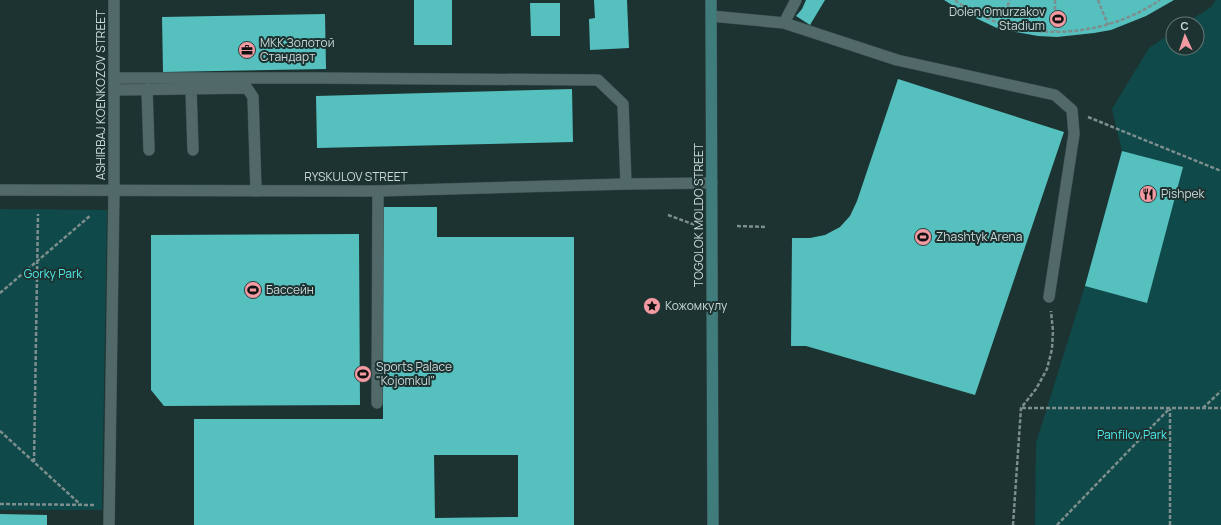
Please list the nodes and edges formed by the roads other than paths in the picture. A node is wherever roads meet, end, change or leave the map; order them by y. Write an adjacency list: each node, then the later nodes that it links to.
1 (114, 0): 6 (street, ASHIRBAJ KOENKOZOV STREET)
2 (711, 0): 4 (main road, TOGOLOK MOLDO STREET)
3 (796, 0): 5 (street)
4 (711, 16): 5 (street); 12 (main road, TOGOLOK MOLDO STREET)
5 (784, 23): 18 (street)
6 (114, 78): 9 (street, ASHIRBAJ KOENKOZOV STREET); 13 (street)
7 (147, 89): 8 (street); 9 (street); 10 (street)
8 (191, 89): 11 (street); 16 (street)
9 (114, 90): 15 (street, ASHIRBAJ KOENKOZOV STREET)
10 (149, 150)
11 (193, 150)
12 (712, 183): 13 (street, RYSKULOV STREET); 21 (main road, TOGOLOK MOLDO STREET)
13 (626, 184): 17 (street, RYSKULOV STREET)
14 (0, 190): 15 (street, RYSKULOV STREET)
15 (114, 190): 16 (street, RYSKULOV STREET); 20 (street, ASHIRBAJ KOENKOZOV STREET)
16 (256, 191): 17 (street, RYSKULOV STREET)
17 (378, 191): 19 (street)
18 (1049, 297)
19 (377, 403)
20 (109, 525)
21 (713, 525)

